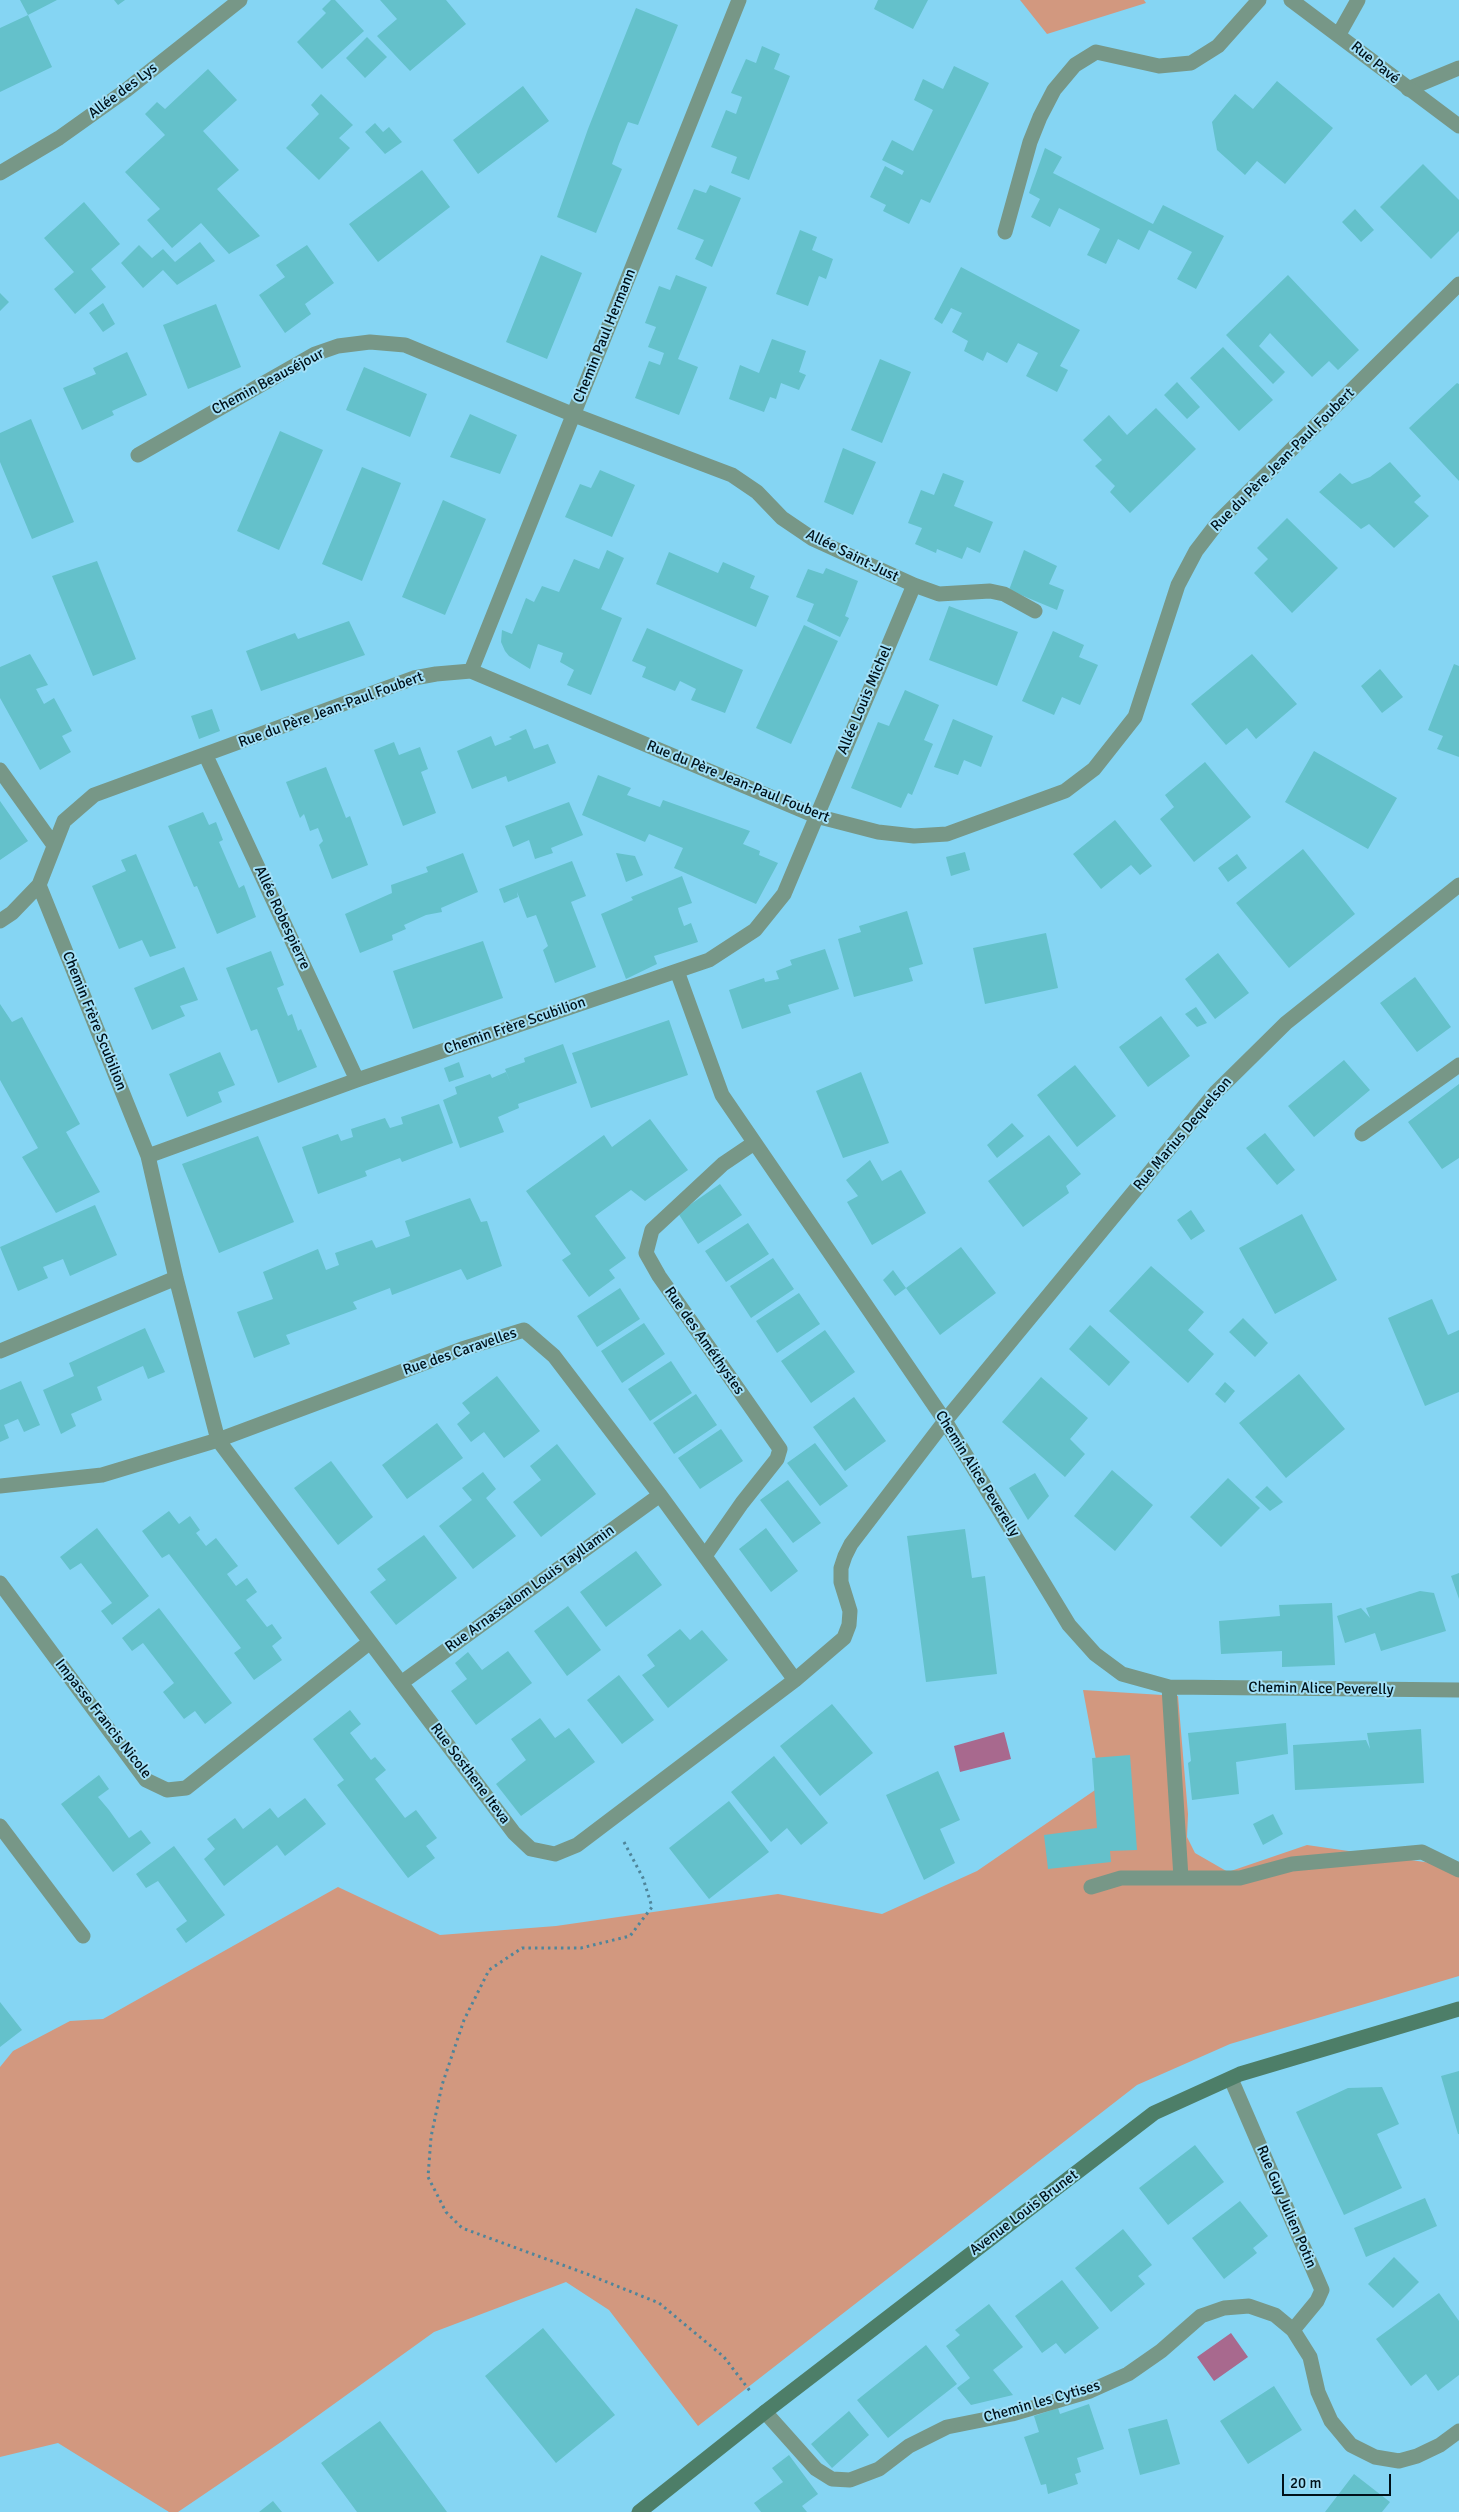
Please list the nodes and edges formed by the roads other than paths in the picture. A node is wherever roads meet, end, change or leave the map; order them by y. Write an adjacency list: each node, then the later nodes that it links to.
1 (240, 0): 10 (street, Allée des Lys)
2 (739, 0): 13 (street, Chemin Paul Hermann)
3 (1260, 0): 11 (street)
4 (1291, 0): 6 (street, Rue Pavé)
5 (1358, 0): 6 (street)
6 (1339, 34): 8 (street, Rue Pavé)
7 (1459, 68): 8 (street)
8 (1408, 89): 9 (street, Rue Pavé)
9 (1459, 126)
10 (0, 173)
11 (1005, 232)
12 (1459, 284): 20 (street, Rue du Père Jean-Paul Foubert)
13 (574, 415): 14 (street, Chemin Beauséjour); 15 (street, Allée Saint-Just); 17 (street, Chemin Paul Hermann)
14 (138, 455)
15 (914, 585): 16 (street, Allée Saint-Just); 20 (street, Allée Louis Michel)
16 (1035, 611)
17 (471, 671): 18 (street, Rue du Père Jean-Paul Foubert); 20 (street, Rue du Père Jean-Paul Foubert)
18 (206, 756): 21 (street, Rue du Père Jean-Paul Foubert); 27 (street, Allée Robespierre)
19 (0, 770): 21 (street)
20 (816, 816): 25 (street, Chemin Frère Scubilion)
21 (53, 844): 22 (street, Rue du Père Jean-Paul Foubert)
22 (39, 885): 24 (street, Rue du Père Jean-Paul Foubert); 30 (street, Chemin Frère Scubilion)
23 (1459, 885): 33 (street, Rue Marius Dequelson)
24 (0, 921)
25 (677, 971): 27 (street, Chemin Frère Scubilion); 29 (street, Chemin Alice Peverelly)
26 (1459, 1065): 28 (street)
27 (357, 1080): 30 (street, Chemin Frère Scubilion)
28 (1362, 1134)
29 (754, 1143): 33 (street, Chemin Alice Peverelly); 37 (street, Rue des Améthystes)
30 (148, 1156): 31 (street, Chemin Frère Scubilion)
31 (176, 1278): 32 (street); 34 (street, Chemin Frère Scubilion)
32 (0, 1351)
33 (946, 1421): 40 (street, Rue Marius Dequelson); 42 (street, Chemin Alice Peverelly)
34 (218, 1440): 35 (street, Rue des Caravelles); 36 (street, Rue des Caravelles); 39 (street, Rue Sosthene Iteva)
35 (0, 1486)
36 (660, 1495): 37 (street, Rue des Caravelles); 41 (street, Rue Arnassalom Louis Tayllamin)
37 (706, 1556): 40 (street, Rue des Caravelles)
38 (0, 1583): 39 (street, Impasse Francis Nicole)
39 (370, 1642): 41 (street, Rue Sosthene Iteva)
40 (795, 1680): 41 (street, Rue Sosthene Iteva)
41 (401, 1683)
42 (1169, 1687): 43 (street, Chemin Alice Peverelly); 46 (street)
43 (1459, 1690)
44 (0, 1826): 48 (street)
45 (1459, 1870): 46 (street)
46 (1181, 1878): 47 (street)
47 (1091, 1887)
48 (83, 1936)
49 (1459, 2009): 50 (street, Avenue Louis Brunet)
50 (1231, 2079): 51 (street, Rue Guy Julien Potin); 52 (street, Avenue Louis Brunet)
51 (1293, 2330): 52 (street, Chemin les Cytises); 53 (street, Chemin les Cytises)
52 (765, 2412): 54 (street, Avenue Louis Brunet)
53 (1459, 2431)
54 (640, 2512)

